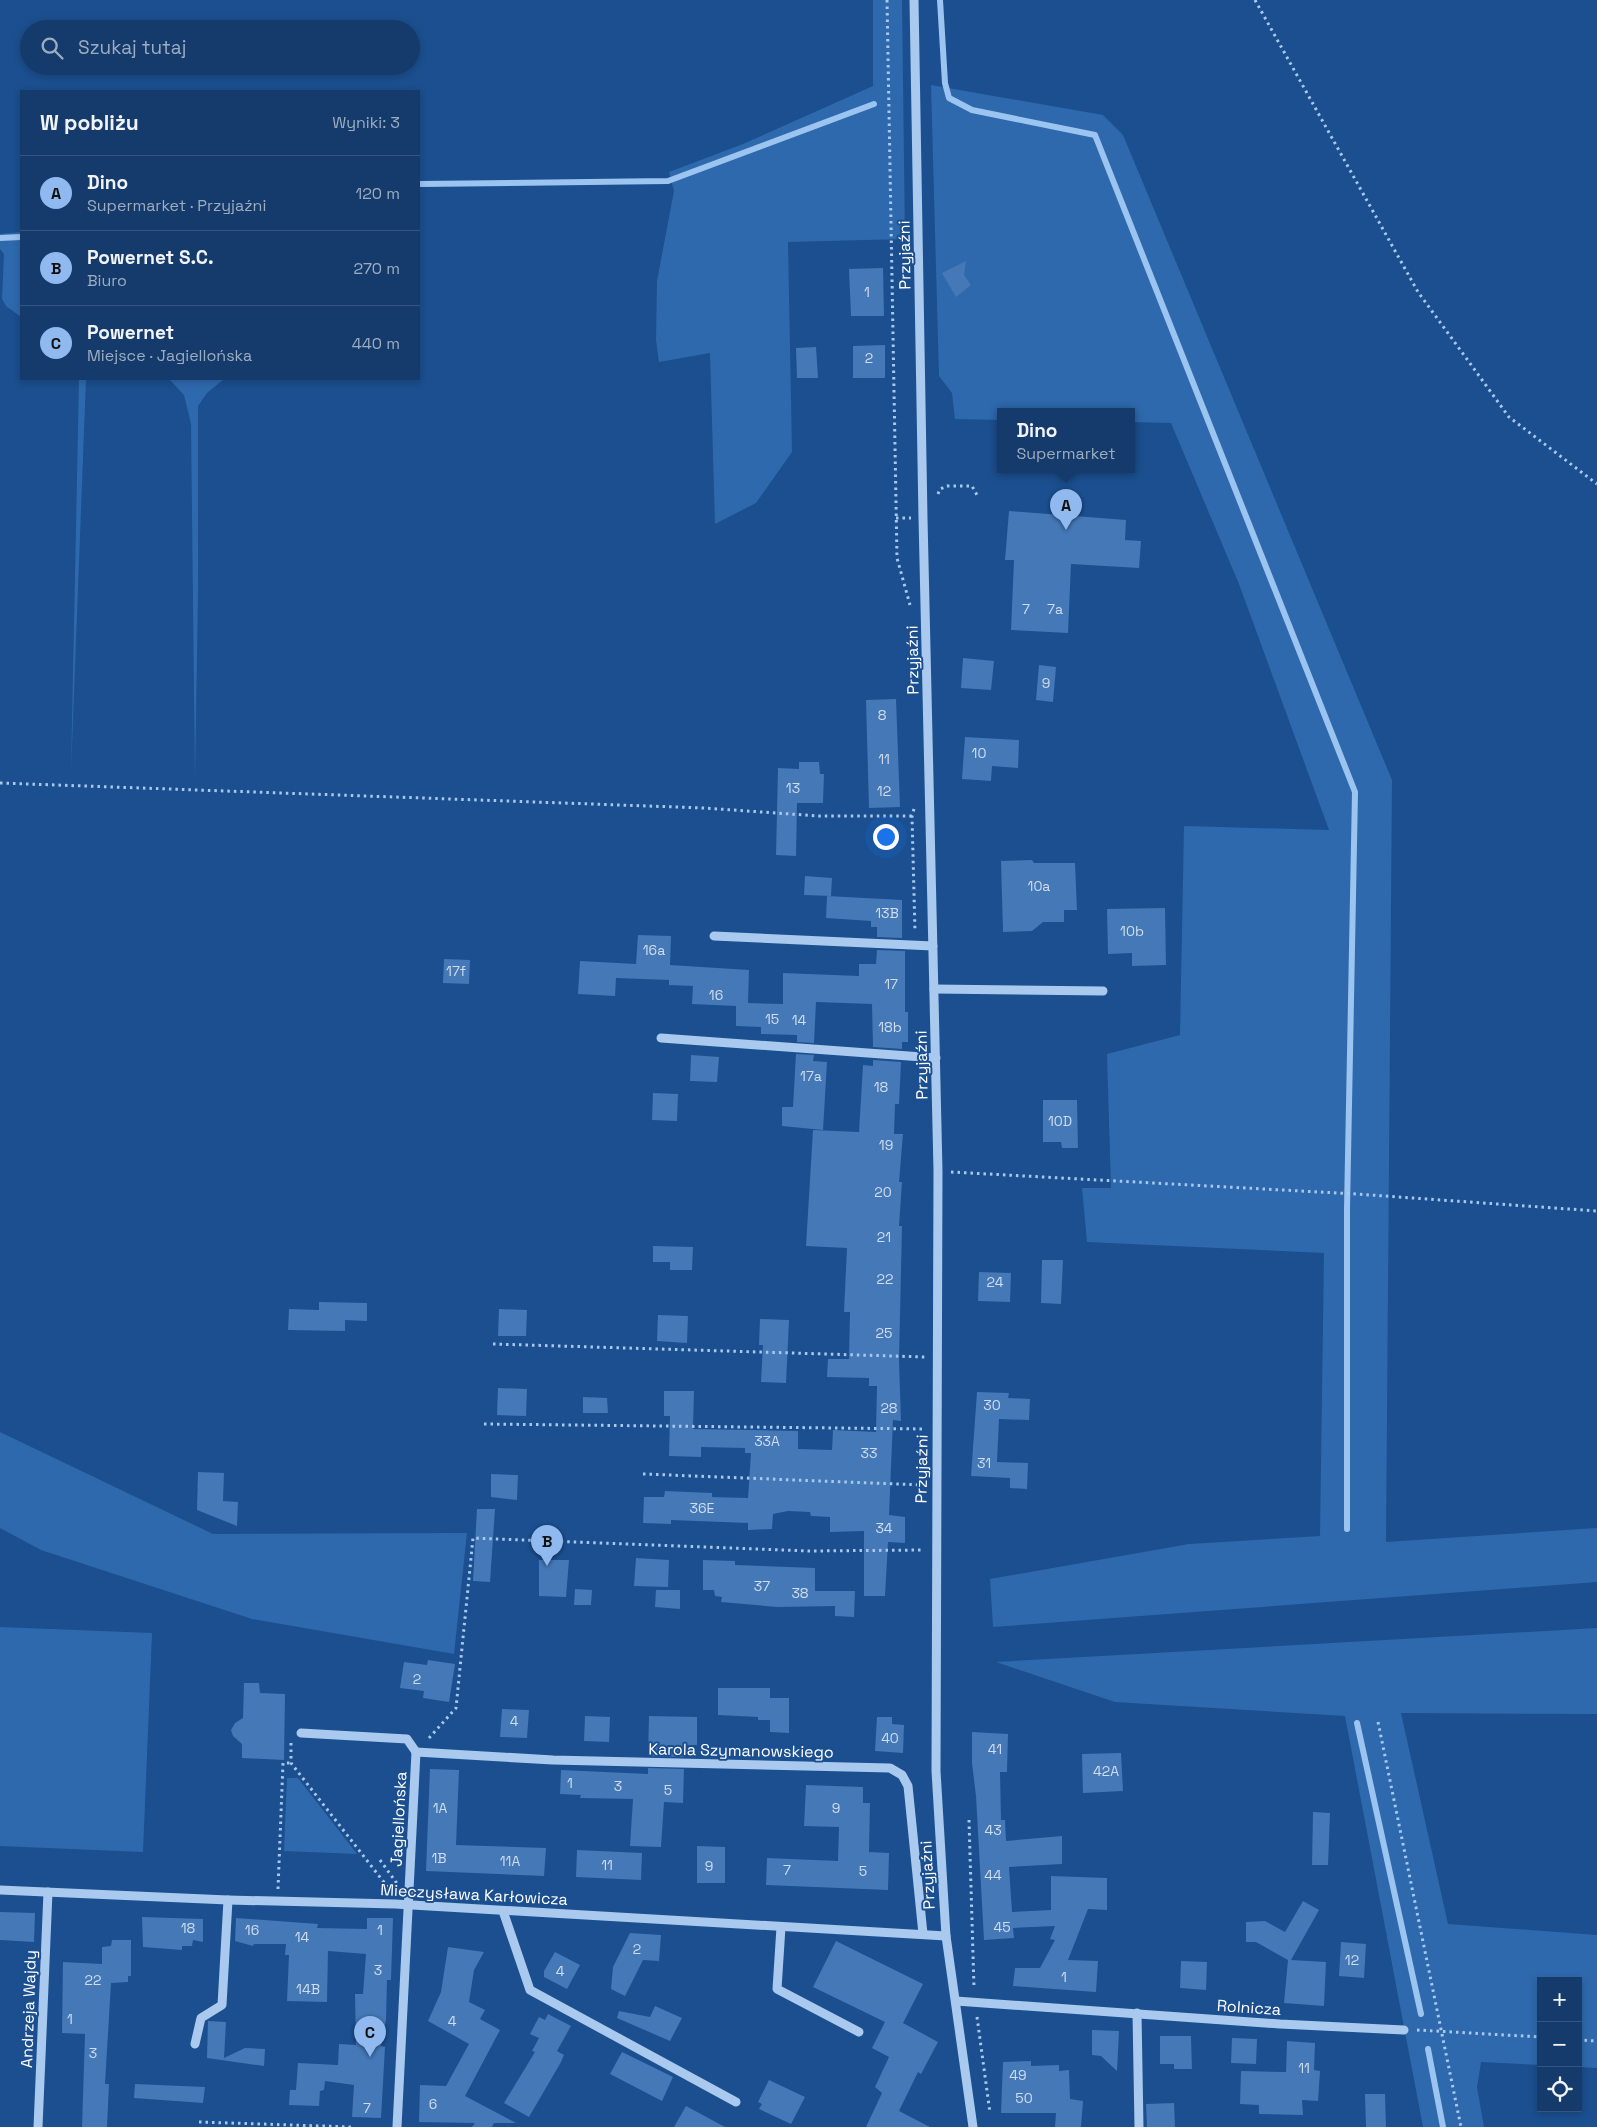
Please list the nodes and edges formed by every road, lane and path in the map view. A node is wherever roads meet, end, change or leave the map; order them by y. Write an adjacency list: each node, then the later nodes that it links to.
1 (887, 0): 5 (path)
2 (914, 0): 9 (street, Przyjaźni)
3 (1255, 0): 4 (path)
4 (1597, 484)
5 (910, 606)
6 (0, 783): 8 (path)
7 (914, 799): 8 (path)
8 (912, 816): 9 (path); 11 (path)
9 (931, 817): 12 (street, Przyjaźni)
10 (714, 936): 11 (street)
11 (917, 945): 12 (street)
12 (933, 946): 13 (street, Przyjaźni)
13 (934, 989): 14 (street); 16 (street, Przyjaźni)
14 (1103, 991)
15 (660, 1038): 16 (street)
16 (936, 1058): 17 (street, Przyjaźni)
17 (938, 1172): 18 (path); 22 (street, Przyjaźni)
18 (1597, 1211)
19 (493, 1344): 21 (path)
20 (923, 1347): 21 (path)
21 (923, 1357): 22 (path); 23 (path)
22 (937, 1357): 27 (street, Przyjaźni)
23 (923, 1366)
24 (922, 1420): 26 (path)
25 (484, 1424): 26 (path)
26 (922, 1429): 27 (path); 28 (path)
27 (937, 1429): 32 (street, Przyjaźni)
28 (922, 1438)
29 (643, 1474): 31 (path)
30 (922, 1476): 31 (path)
31 (922, 1485): 32 (path); 33 (path)
32 (936, 1486): 36 (street, Przyjaźni)
33 (923, 1494)
34 (924, 1540): 35 (path)
35 (924, 1550): 36 (path); 37 (path); 40 (path)
36 (936, 1550): 54 (street, Przyjaźni)
37 (924, 1559)
38 (1378, 1722): 59 (path)
39 (301, 1733): 40 (street); 41 (path)
40 (416, 1752): 50 (street, Jagiellońska); 53 (street, Karola Szymanowskiego)
41 (290, 1763): 44 (path); 48 (path)
42 (969, 1820): 56 (path)
43 (380, 1860): 44 (path)
44 (389, 1888): 49 (path)
45 (0, 1890): 46 (street, Mieczysława Karłowicza)
46 (48, 1892): 47 (street, Mieczysława Karłowicza); 68 (street, Andrzeja Wajdy)
47 (228, 1900): 48 (street, Mieczysława Karłowicza); 64 (street)
48 (278, 1900): 49 (street, Mieczysława Karłowicza)
49 (394, 1904): 50 (street, Mieczysława Karłowicza)
50 (409, 1906): 51 (street, Mieczysława Karłowicza); 70 (street, Jagiellońska)
51 (503, 1911): 52 (street, Mieczysława Karłowicza); 65 (street)
52 (781, 1927): 53 (street, Mieczysława Karłowicza); 60 (street)
53 (923, 1934): 54 (street, Mieczysława Karłowicza)
54 (946, 1936): 55 (street, Przyjaźni)
55 (956, 2001): 56 (street, Rolnicza); 71 (street, Przyjaźni)
56 (975, 2002): 57 (street, Rolnicza); 66 (path)
57 (1137, 2013): 58 (street, Rolnicza); 72 (street)
58 (1404, 2030): 59 (path)
59 (1440, 2030): 61 (path); 73 (path)
60 (859, 2032)
61 (1537, 2037)
62 (1582, 2040): 63 (path)
63 (1597, 2041)
64 (195, 2044)
65 (736, 2102)
66 (990, 2113)
67 (199, 2122): 69 (path)
68 (38, 2127)
69 (352, 2127)
70 (397, 2127)
71 (973, 2127)
72 (1140, 2127)
73 (1461, 2127)

